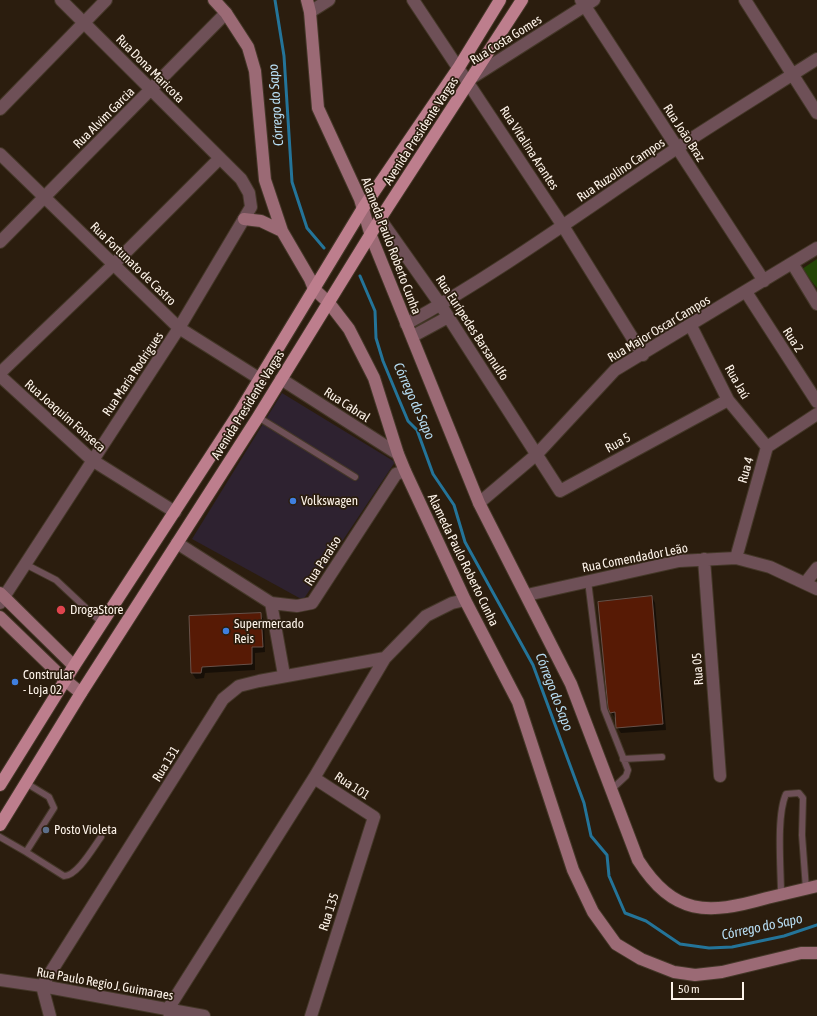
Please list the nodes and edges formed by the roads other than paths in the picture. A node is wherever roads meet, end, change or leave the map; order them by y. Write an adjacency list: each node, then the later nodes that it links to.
1 (61, 0): 13 (street, Rua Dona Maricota)
2 (106, 0): 13 (street)
3 (214, 0): 11 (street, Alameda Paulo Roberto Cunha)
4 (307, 0): 12 (street, Alameda Paulo Roberto Cunha)
5 (329, 0): 12 (street)
6 (413, 0): 15 (street, Rua Vitalina Arantes)
7 (500, 0): 15 (main road, Avenida Presidente Vargas)
8 (522, 0): 17 (main road, Avenida Presidente Vargas)
9 (745, 0): 16 (street)
10 (587, 2): 17 (street, Rua Costa Gomes); 21 (street, Rua João Braz)
11 (226, 12): 18 (street, Rua Alvim Garcia); 29 (street, Alameda Paulo Roberto Cunha)
12 (310, 12): 25 (street, Alameda Paulo Roberto Cunha)
13 (84, 22): 18 (street, Rua Dona Maricota); 19 (street)
14 (817, 59): 16 (street, Rua Ruzolino Campos)
15 (459, 67): 17 (street, Rua Vitalina Arantes); 25 (main road, Avenida Presidente Vargas)
16 (792, 75): 20 (street); 21 (street, Rua Ruzolino Campos)
17 (471, 80): 27 (main road, Avenida Presidente Vargas); 28 (street, Rua Vitalina Arantes)
18 (152, 90): 23 (street, Rua Dona Maricota); 24 (street, Rua Alvim Garcia)
19 (0, 109)
20 (817, 113)
21 (677, 148): 28 (street, Rua Ruzolino Campos); 35 (street, Rua João Braz)
22 (0, 154): 24 (street, Rua Fortunato de Castro)
23 (220, 158): 26 (street, Rua Maria Rodrigues); 34 (street)
24 (44, 196): 31 (street, Rua Alvim Garcia); 34 (street, Rua Fortunato de Castro)
25 (363, 208): 30 (street, Alameda Paulo Roberto Cunha); 36 (main road, Avenida Presidente Vargas)
26 (244, 219): 29 (street); 44 (street, Rua Maria Rodrigues)
27 (380, 220): 30 (main road, Avenida Presidente Vargas); 39 (street, Rua Eurípedes Barsanulfo)
28 (563, 226): 39 (street, Rua Ruzolino Campos); 46 (street, Rua Vitalina Arantes)
29 (282, 231): 36 (street, Alameda Paulo Roberto Cunha)
30 (371, 236): 38 (main road, Avenida Presidente Vargas); 42 (street, Alameda Paulo Roberto Cunha)
31 (0, 242)
32 (817, 248): 33 (street, Rua Major Oscar Campos)
33 (792, 263): 35 (street, Rua Major Oscar Campos); 40 (street)
34 (113, 265): 44 (street, Rua Fortunato de Castro); 47 (street)
35 (764, 281): 37 (street, Rua Major Oscar Campos)
36 (314, 289): 38 (street, Alameda Paulo Roberto Cunha); 49 (main road, Avenida Presidente Vargas)
37 (746, 292): 43 (street, Rua Major Oscar Campos); 52 (street, Rua 2)
38 (329, 303): 50 (main road, Avenida Presidente Vargas); 56 (street, Alameda Paulo Roberto Cunha)
39 (440, 304): 41 (street, Rua Eurípedes Barsanulfo); 42 (street, Rua Ruzolino Campos)
40 (817, 304)
41 (448, 317): 45 (street); 57 (street, Rua Eurípedes Barsanulfo)
42 (406, 324): 45 (street, Alameda Paulo Roberto Cunha)
43 (691, 326): 46 (street, Rua Major Oscar Campos); 51 (street, Rua Jaú)
44 (179, 328): 49 (street, Rua Fortunato de Castro); 58 (street, Rua Maria Rodrigues)
45 (413, 336): 61 (street, Alameda Paulo Roberto Cunha)
46 (643, 355): 57 (street, Rua Major Oscar Campos)
47 (0, 373)
48 (0, 376): 58 (street, Rua Joaquim Fonseca)
49 (260, 379): 62 (main road, Avenida Presidente Vargas)
50 (282, 379): 54 (main road, Avenida Presidente Vargas); 56 (street, Rua Cabral)
51 (728, 400): 55 (street, Rua Jaú); 57 (street, Rua 5)
52 (817, 402)
53 (817, 414): 55 (street, Rua 4)
54 (258, 416): 60 (lane); 63 (main road, Avenida Presidente Vargas)
55 (767, 447): 64 (street, Rua 4)
56 (398, 454): 59 (street, Alameda Paulo Roberto Cunha)
57 (537, 454): 61 (street, Rua Major Oscar Campos)
58 (92, 460): 62 (street, Rua Joaquim Fonseca); 66 (street, Rua Maria Rodrigues)
59 (405, 471): 73 (street, Alameda Paulo Roberto Cunha); 74 (street, Rua Paraíso)
60 (355, 477)
61 (479, 503): 71 (street, Alameda Paulo Roberto Cunha)
62 (175, 512): 76 (main road, Avenida Presidente Vargas)
63 (177, 543): 74 (street, Rua Paraíso); 81 (main road, Avenida Presidente Vargas)
64 (736, 558): 65 (street, Rua Comendador Leão); 69 (street, Rua Comendador Leão)
65 (704, 559): 68 (street, Rua Comendador Leão); 84 (street, Rua 05)
66 (25, 564): 72 (street, Rua Maria Rodrigues); 76 (lane)
67 (817, 568): 69 (street)
68 (588, 581): 71 (street, Rua Comendador Leão); 83 (lane)
69 (806, 582): 70 (street, Rua Comendador Leão)
70 (817, 589)
71 (527, 595): 88 (street, Alameda Paulo Roberto Cunha)
72 (1, 598): 78 (street)
73 (465, 600): 77 (street); 96 (street, Alameda Paulo Roberto Cunha)
74 (272, 602): 79 (street)
75 (0, 617): 80 (street)
76 (102, 623): 78 (main road, Avenida Presidente Vargas)
77 (385, 658): 79 (street, Rua 131); 85 (street)
78 (74, 666): 80 (main road, Avenida Presidente Vargas)
79 (284, 675): 98 (street, Rua 131)
80 (64, 680): 81 (street); 87 (main road, Avenida Presidente Vargas)
81 (81, 693): 86 (main road, Avenida Presidente Vargas)
82 (662, 757): 83 (lane)
83 (623, 759): 88 (lane)
84 (720, 776)
85 (314, 778): 89 (street, Rua 101); 99 (street)
86 (26, 783): 90 (main road, Avenida Presidente Vargas); 93 (lane)
87 (0, 785)
88 (612, 788): 95 (street, Alameda Paulo Roberto Cunha)
89 (374, 818): 102 (street, Rua 135)
90 (0, 825)
91 (0, 837): 93 (lane)
92 (101, 837): 93 (lane)
93 (26, 852)
94 (812, 887): 95 (street, Alameda Paulo Roberto Cunha); 95 (lane)
95 (781, 894)
96 (817, 953)
97 (0, 980): 98 (street, Rua Paulo Regio J. Guimaraes)
98 (42, 986): 99 (street, Rua Paulo Regio J. Guimaraes); 100 (street)
99 (169, 1013): 101 (street, Rua Paulo Regio J. Guimaraes)
100 (50, 1016)
101 (204, 1016)
102 (311, 1016)

